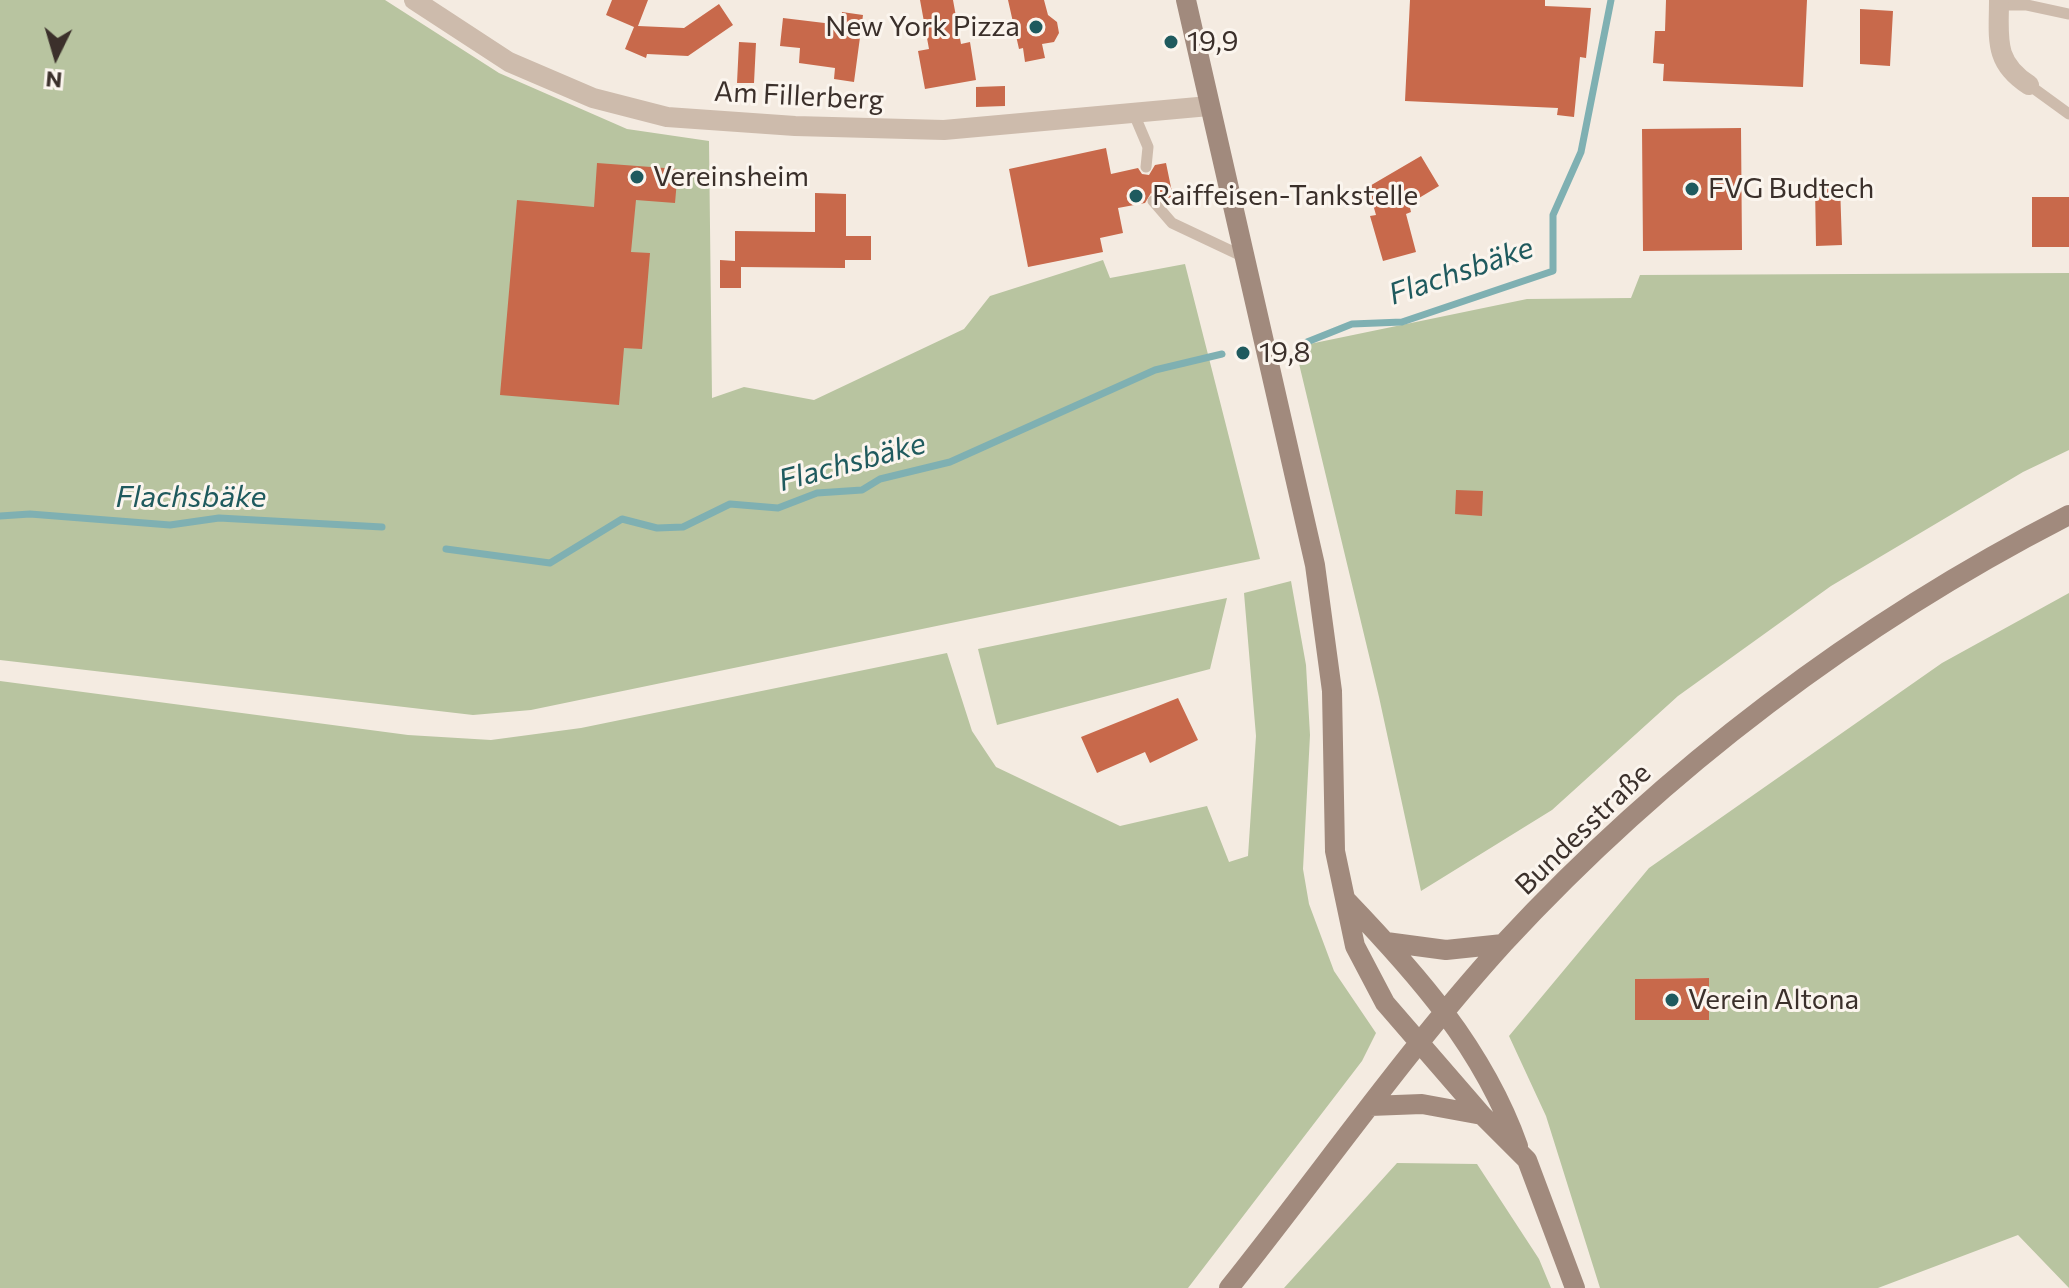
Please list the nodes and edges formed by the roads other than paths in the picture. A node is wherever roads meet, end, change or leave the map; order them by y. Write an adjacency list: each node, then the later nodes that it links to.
1 (414, 0): 7 (street, Am Fillerberg)
2 (1186, 0): 6 (main road)
3 (1999, 2): 4 (lane); 5 (street)
4 (2069, 14)
5 (2029, 85): 8 (lane)
6 (1209, 106): 7 (street, Am Fillerberg); 11 (main road)
7 (1134, 114): 9 (lane)
8 (2069, 114)
9 (1146, 167)
10 (1153, 201): 11 (lane)
11 (1244, 257): 13 (main road)
12 (2069, 515): 15 (main road, Bundesstraße)
13 (1343, 897): 14 (main road); 17 (main road)
14 (1386, 942): 15 (main road); 16 (main road)
15 (1503, 944): 16 (main road, Bundesstraße)
16 (1446, 1011): 17 (main road, Bundesstraße); 20 (main road)
17 (1419, 1044): 18 (main road, Bundesstraße); 19 (main road)
18 (1370, 1106): 19 (main road); 21 (main road, Bundesstraße)
19 (1482, 1115): 20 (main road)
20 (1519, 1148): 22 (main road)
21 (1229, 1288)
22 (1575, 1288)

